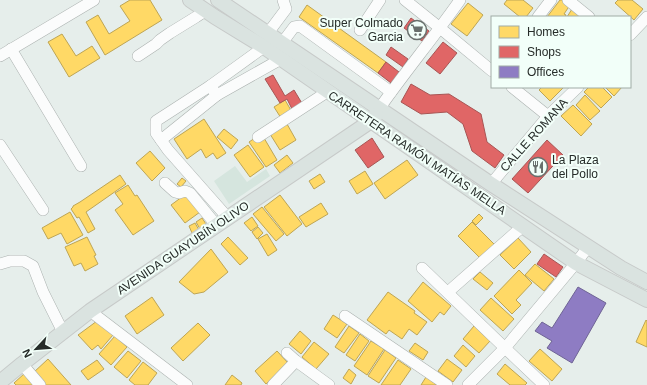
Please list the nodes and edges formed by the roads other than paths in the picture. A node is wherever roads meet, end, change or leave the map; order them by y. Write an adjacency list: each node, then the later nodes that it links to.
1 (94, 0): 19 (street)
2 (283, 0): 15 (street)
3 (380, 0): 14 (street)
4 (405, 0): 13 (street)
5 (460, 0): 13 (street)
6 (551, 0): 10 (street)
7 (568, 0): 11 (street)
8 (223, 1): 9 (street); 15 (main road, CARRETERA RAMÓN MATÍAS MELLA)
9 (201, 6): 18 (main road, CARRETERA RAMÓN MATÍAS MELLA); 21 (street)
10 (539, 16)
11 (587, 16)
12 (647, 17): 16 (street)
13 (440, 28): 23 (street); 28 (street)
14 (360, 30)
15 (268, 33): 17 (main road, CARRETERA RAMÓN MATÍAS MELLA)
16 (631, 34)
17 (282, 43): 28 (street); 30 (main road, CARRETERA RAMÓN MATÍAS MELLA)
18 (264, 47): 22 (main road, CARRETERA RAMÓN MATÍAS MELLA); 24 (street)
19 (11, 49): 20 (street); 35 (street)
20 (0, 56)
21 (138, 56)
22 (281, 59): 27 (main road, CARRETERA RAMÓN MATÍAS MELLA); 29 (street)
23 (491, 70)
24 (210, 86): 29 (street); 33 (street)
25 (513, 88): 31 (street)
26 (577, 88): 31 (street, CALLE ROMANA)
27 (327, 92): 30 (main road, CARRETERA RAMÓN MATÍAS MELLA); 32 (street)
28 (391, 92): 30 (street)
29 (217, 95): 33 (street)
30 (375, 115): 37 (main road, CARRETERA RAMÓN MATÍAS MELLA); 39 (main road, AVENIDA GUAYUBÍN OLIVO); 40 (main road, CARRETERA RAMÓN MATÍAS MELLA)
31 (548, 116): 37 (street, CALLE ROMANA)
32 (258, 137)
33 (161, 140): 39 (street)
34 (0, 145): 38 (street)
35 (81, 166)
36 (165, 183): 39 (street)
37 (491, 184): 41 (main road, CARRETERA RAMÓN MATÍAS MELLA)
38 (42, 210)
39 (222, 222): 48 (main road, AVENIDA GUAYUBÍN OLIVO)
40 (523, 226): 42 (main road, CARRETERA RAMÓN MATÍAS MELLA); 46 (street)
41 (588, 247): 42 (street); 45 (main road, CARRETERA RAMÓN MATÍAS MELLA)
42 (576, 263): 47 (main road, CARRETERA RAMÓN MATÍAS MELLA); 51 (street)
43 (0, 264): 50 (street)
44 (422, 268): 46 (street)
45 (647, 282)
46 (448, 292): 51 (street)
47 (647, 300)
48 (90, 311): 50 (main road, AVENIDA GUAYUBÍN OLIVO); 57 (street)
49 (345, 316): 60 (street)
50 (63, 332): 54 (main road, AVENIDA GUAYUBÍN OLIVO)
51 (505, 348): 61 (street); 62 (street)
52 (287, 353): 53 (street)
53 (296, 361): 58 (street); 59 (street)
54 (22, 364): 55 (main road, AVENIDA GUAYUBÍN OLIVO); 56 (street)
55 (0, 382)
56 (40, 385)
57 (186, 385)
58 (273, 385)
59 (329, 385)
60 (447, 385)
61 (468, 385)
62 (544, 385)

